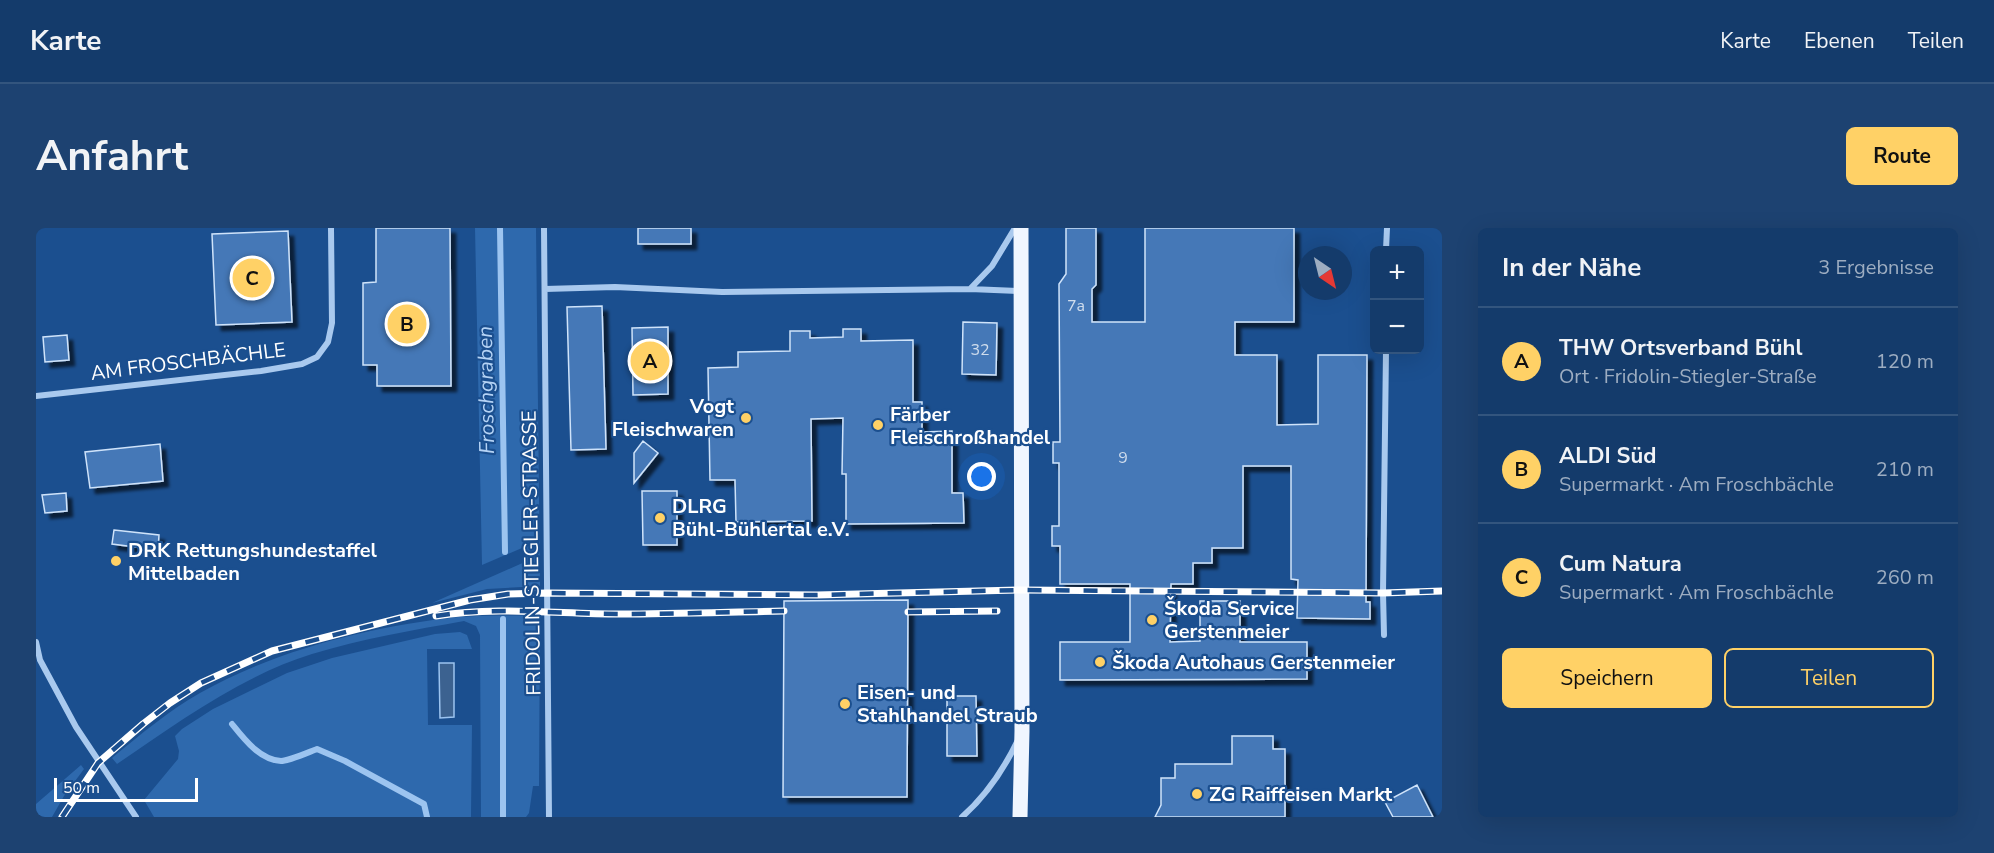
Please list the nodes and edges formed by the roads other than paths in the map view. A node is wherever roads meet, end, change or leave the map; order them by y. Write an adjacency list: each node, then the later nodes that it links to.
1 (331, 228): 11 (street, AM FROSCHBÄCHLE)
2 (544, 228): 7 (street, FRIDOLIN-STIEGLER-STRASSE)
3 (1015, 228): 8 (street)
4 (1021, 228): 9 (main road)
5 (1387, 228): 6 (street)
6 (1386, 246)
7 (544, 289): 8 (street); 16 (street, FRIDOLIN-STIEGLER-STRASSE)
8 (970, 289): 9 (street)
9 (1021, 291): 14 (main road)
10 (1386, 354): 12 (street)
11 (36, 396)
12 (1384, 635)
13 (36, 642): 15 (street)
14 (1022, 731): 17 (street); 18 (main road)
15 (136, 817)
16 (549, 817)
17 (963, 817)
18 (1020, 817)

